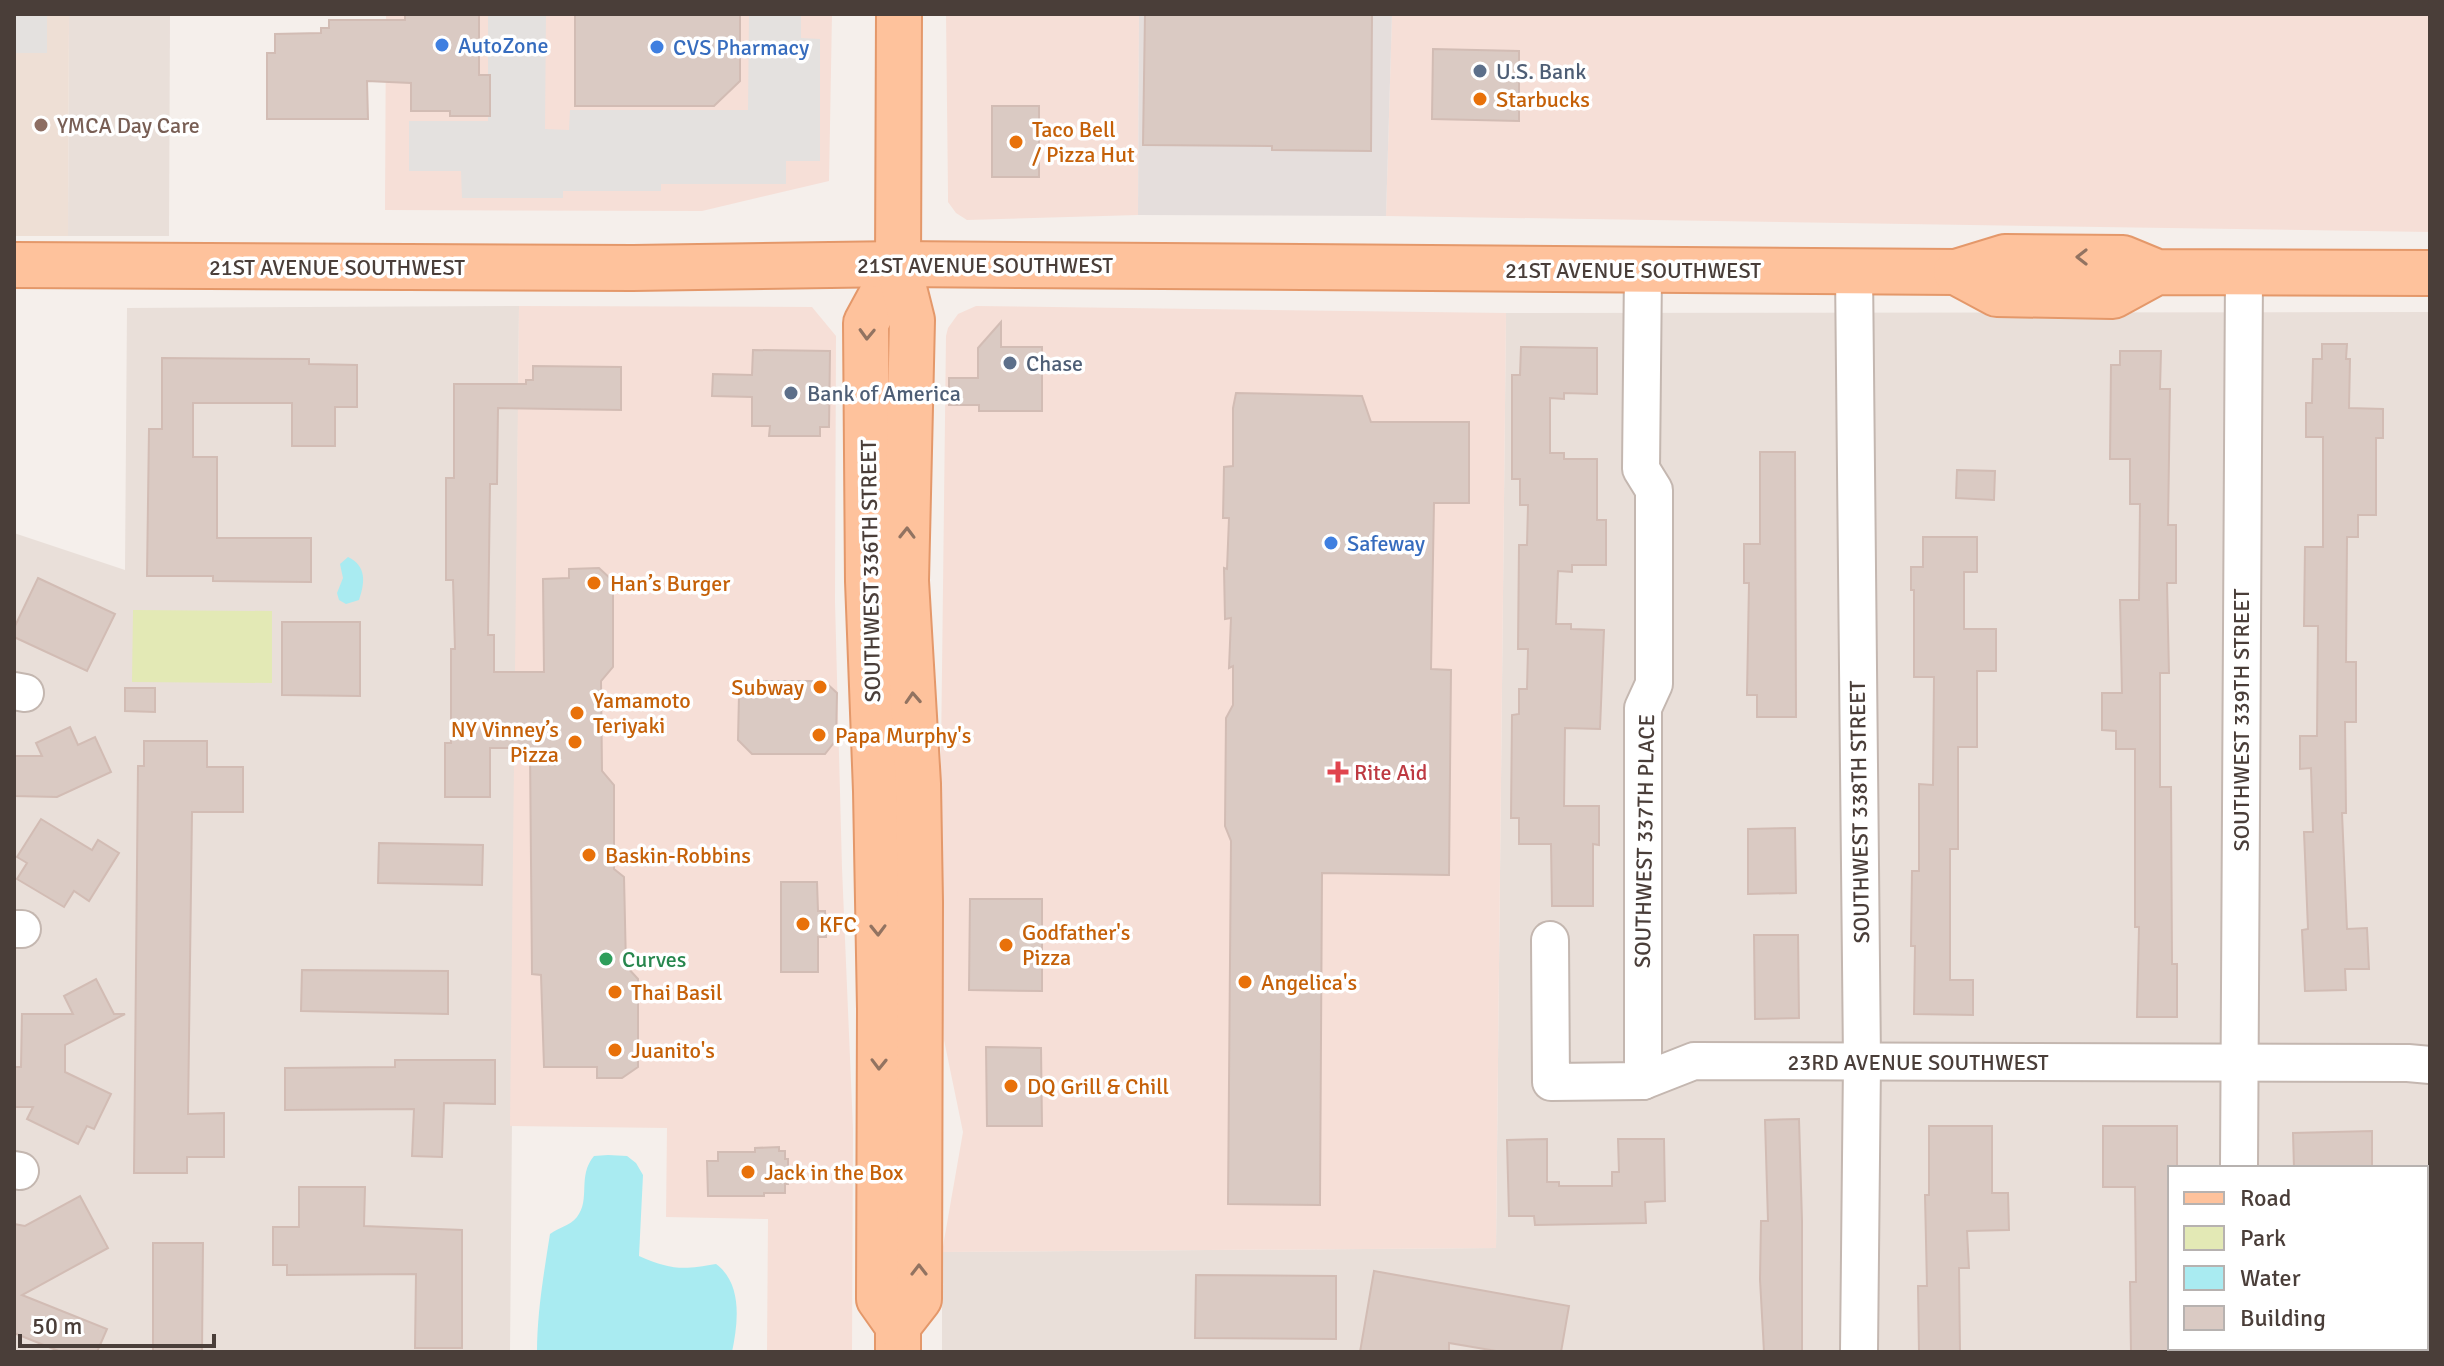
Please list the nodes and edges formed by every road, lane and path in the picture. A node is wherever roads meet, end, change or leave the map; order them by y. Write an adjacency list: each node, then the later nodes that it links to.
1 (899, 14): 2 (main road)
2 (898, 264): 3 (main road, 21ST AVENUE SOUTHWEST); 4 (main road, 21ST AVENUE SOUTHWEST); 8 (main road, SOUTHWEST 336TH STREET, one-way to 8); 9 (main road, SOUTHWEST 336TH STREET, one-way to 2)
3 (14, 265)
4 (1643, 270): 5 (main road, 21ST AVENUE SOUTHWEST); 14 (street, SOUTHWEST 337TH PLACE)
5 (1854, 271): 6 (main road, 21ST AVENUE SOUTHWEST); 11 (street, SOUTHWEST 338TH STREET)
6 (2244, 273): 7 (main road, 21ST AVENUE SOUTHWEST); 12 (street, SOUTHWEST 339TH STREET)
7 (2430, 273)
8 (876, 791): 9 (main road); 16 (main road, SOUTHWEST 336TH STREET, one-way to 16)
9 (920, 902): 16 (main road, SOUTHWEST 336TH STREET, one-way to 9)
10 (1550, 940): 14 (street, 23RD AVENUE SOUTHWEST)
11 (1862, 1062): 12 (street, 23RD AVENUE SOUTHWEST); 14 (street, 23RD AVENUE SOUTHWEST); 17 (street, SOUTHWEST 338TH STREET)
12 (2239, 1062): 13 (street, 23RD AVENUE SOUTHWEST); 15 (street, SOUTHWEST 339TH STREET)
13 (2430, 1065)
14 (1643, 1081)
15 (2239, 1166)
16 (898, 1339)
17 (1859, 1352)

